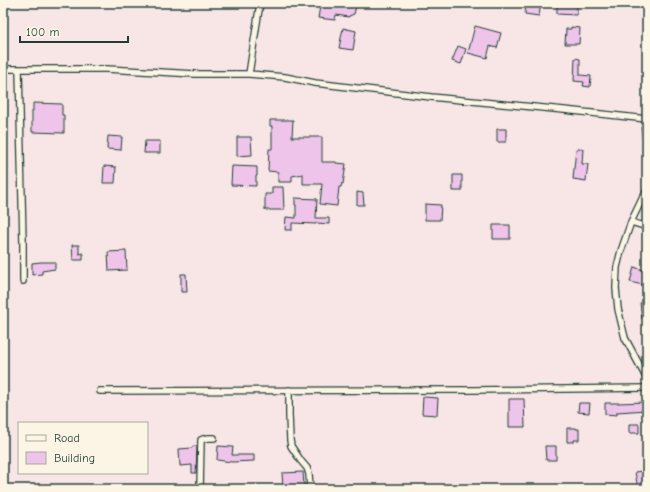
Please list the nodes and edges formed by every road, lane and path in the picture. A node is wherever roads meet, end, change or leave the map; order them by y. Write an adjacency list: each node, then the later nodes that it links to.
1 (260, 3): 4 (street)
2 (3, 69): 3 (street)
3 (19, 69): 4 (street); 9 (street)
4 (249, 74): 5 (street)
5 (647, 119)
6 (647, 191): 7 (street)
7 (631, 222): 8 (street); 10 (street)
8 (647, 227)
9 (23, 281)
10 (647, 379)
11 (647, 388): 12 (street)
12 (289, 390): 13 (street); 16 (street)
13 (100, 391)
14 (214, 438): 15 (street)
15 (200, 489)
16 (310, 489)

